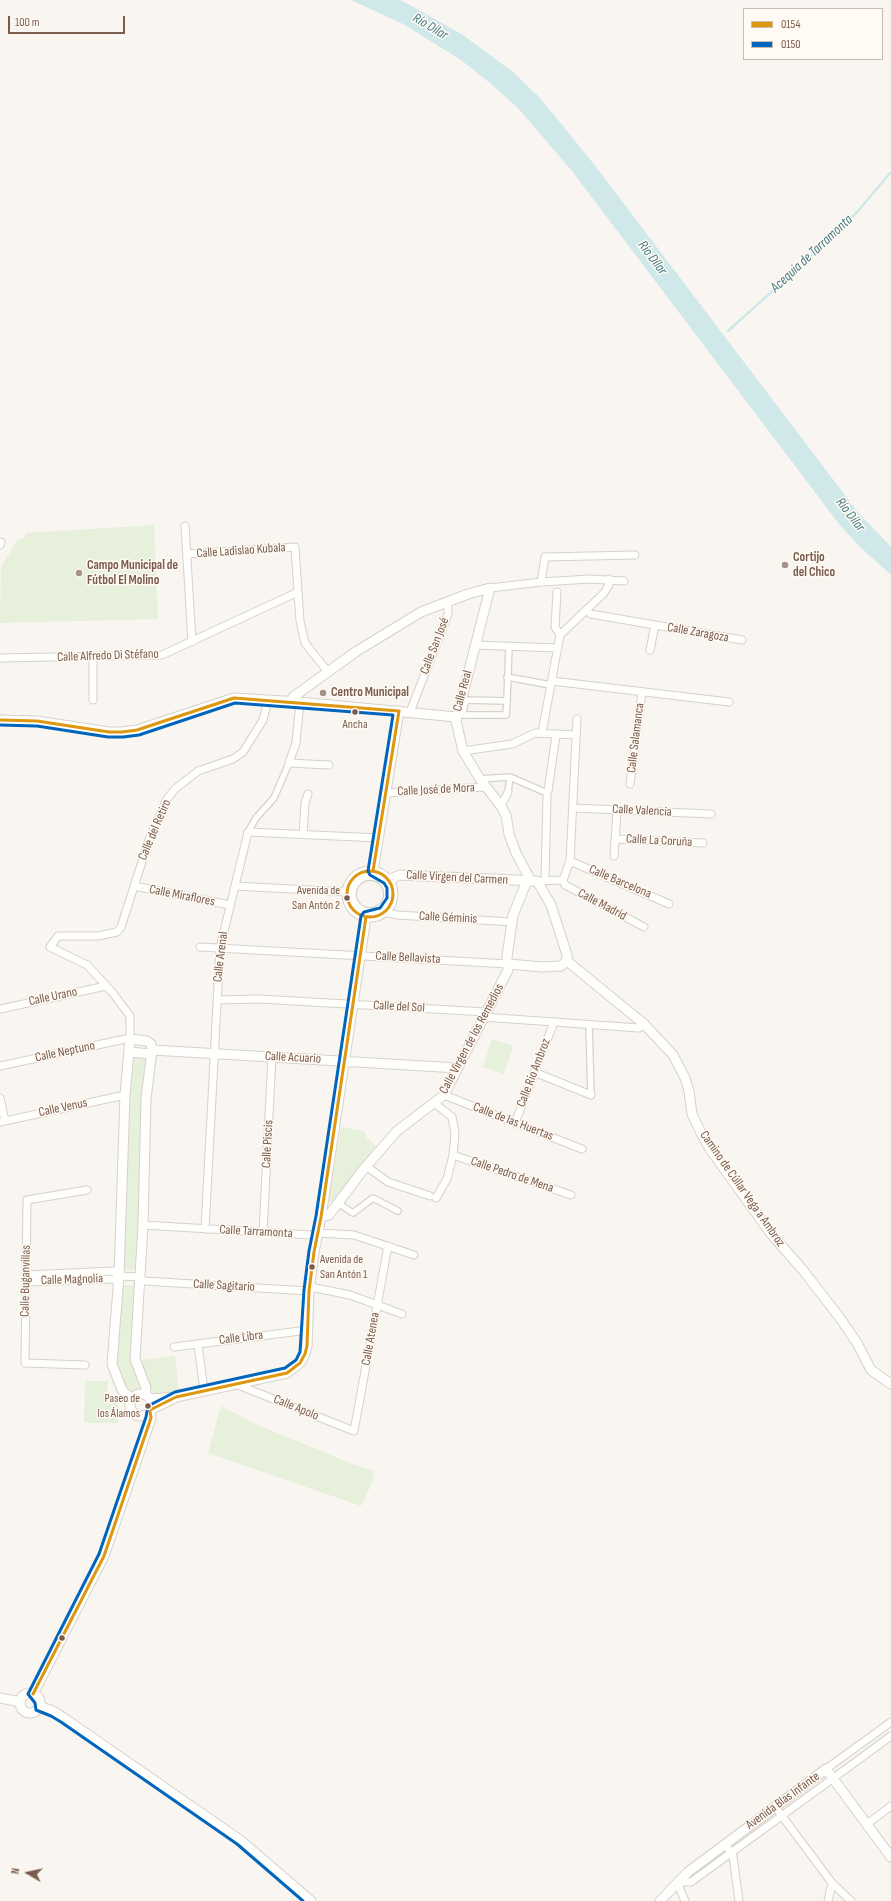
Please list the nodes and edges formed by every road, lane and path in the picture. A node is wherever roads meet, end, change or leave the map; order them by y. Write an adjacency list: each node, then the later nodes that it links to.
1 (185, 526): 2 (street)
2 (187, 554): 8 (street, Calle Ladislao Kubala); 15 (street)
3 (635, 555): 6 (street)
4 (609, 579): 5 (street); 6 (street); 11 (street)
5 (624, 581)
6 (541, 582): 7 (street)
7 (490, 588): 10 (street); 16 (street, Calle Real)
8 (298, 592): 15 (street, Calle Alfredo Di Stéfano); 22 (street)
9 (557, 592): 13 (street)
10 (448, 602): 22 (street); 32 (street, Calle San José)
11 (587, 611): 12 (street, Calle Zaragoza); 13 (street)
12 (655, 626): 14 (street, Calle Zaragoza); 19 (street, Calle Zaragoza)
13 (560, 635): 18 (street)
14 (742, 640)
15 (192, 642): 20 (street, Calle Alfredo Di Stéfano)
16 (475, 645): 17 (street); 33 (street, Calle Real)
17 (509, 646): 18 (street); 23 (street)
18 (558, 648): 24 (street)
19 (650, 650)
20 (93, 657): 21 (street, Calle Alfredo Di Stéfano); 26 (street)
21 (0, 658)
22 (328, 672): 29 (street)
23 (507, 677): 24 (street); 28 (street)
24 (552, 683): 25 (street, Calle Salamanca); 36 (street)
25 (642, 692): 30 (street, Calle Salamanca); 44 (street, Calle Salamanca)
26 (93, 700)
27 (268, 700): 29 (street); 35 (street); 66 (street, Calle del Retiro)
28 (507, 701): 28 (street)
29 (296, 702): 31 (street); 40 (street, Calle Arenal)
30 (729, 702)
31 (399, 711): 32 (street); 47 (street)
32 (410, 712): 33 (street)
33 (456, 717): 39 (street, Calle Real)
34 (577, 719): 38 (street)
35 (0, 720)
36 (542, 732): 37 (street); 39 (street)
37 (556, 735): 38 (street); 48 (street)
38 (576, 735): 51 (street)
39 (463, 750): 43 (street, Calle Real)
40 (289, 763): 41 (street); 54 (street, Calle Arenal)
41 (329, 766)
42 (510, 777): 43 (street); 46 (street); 48 (street)
43 (480, 779): 45 (street, Calle Real)
44 (630, 784)
45 (486, 787): 47 (street, Calle José de Mora); 50 (street, Calle Real)
46 (508, 792): 50 (street)
47 (386, 793): 56 (street)
48 (547, 793): 65 (street)
49 (308, 794): 55 (street)
50 (501, 806): 65 (street, Calle Real)
51 (573, 808): 52 (street, Calle Valencia); 60 (street)
52 (617, 810): 53 (street, Calle Valencia); 57 (street, Calle La Coruña)
53 (711, 814)
54 (248, 832): 55 (street); 67 (street, Calle Arenal)
55 (304, 834): 56 (street)
56 (379, 838): 61 (street)
57 (615, 839): 58 (street, Calle La Coruña); 59 (street, Calle La Coruña)
58 (703, 843)
59 (614, 856)
60 (570, 861): 64 (street); 69 (street, Calle Barcelona)
61 (373, 871): 63 (street); 68 (street)
62 (364, 878): 62 (street)
63 (388, 880): 65 (street, Calle Virgen del Carmen); 71 (street)
64 (562, 880): 65 (street); 74 (street, Calle Madrid)
65 (535, 881): 73 (street); 78 (street, Calle Real)
66 (134, 886): 70 (street, Calle Miraflores); 80 (street, Calle del Retiro)
67 (235, 886): 68 (street); 70 (street, Calle Arenal)
68 (347, 892): 72 (street)
69 (669, 904)
70 (230, 905): 76 (street, Calle Arenal)
71 (384, 912): 72 (street); 73 (street, Calle Géminis)
72 (366, 917): 77 (street)
73 (512, 922): 79 (street)
74 (644, 927)
75 (200, 947): 76 (street, Calle Bellavista)
76 (220, 948): 77 (street, Calle Bellavista); 81 (street, Calle Arenal)
77 (359, 955): 79 (street, Calle Bellavista); 82 (street)
78 (567, 961): 79 (street, Calle Bellavista); 87 (street, Camino de Cúllar Vega a Ambroz)
79 (509, 964): 84 (street, Calle Virgen de los Remedios)
80 (106, 986): 83 (street, Calle Urano); 88 (street)
81 (217, 1000): 82 (street, Calle del Sol); 91 (street, Calle Arenal)
82 (352, 1005): 84 (street, Calle del Sol); 93 (street)
83 (0, 1009)
84 (484, 1015): 85 (street, Calle del Sol); 95 (street, Calle Virgen de los Remedios)
85 (554, 1022): 86 (street, Calle del Sol); 96 (street, Calle Río Ambroz)
86 (589, 1024): 87 (street, Calle del Sol); 99 (street)
87 (644, 1024): 128 (street, Camino de Cúllar Vega a Ambroz)
88 (130, 1039): 89 (street); 90 (street); 94 (street, Calle Neptuno)
89 (129, 1052): 90 (street, Calle Acuario); 97 (street)
90 (151, 1052): 91 (street, Calle Acuario); 112 (street)
91 (215, 1053): 92 (street, Calle Acuario); 113 (street, Calle Arenal)
92 (272, 1057): 93 (street, Calle Acuario); 114 (street, Calle Piscis)
93 (345, 1061): 95 (street, Calle Acuario); 111 (street)
94 (0, 1066)
95 (458, 1068): 98 (street, Calle Virgen de los Remedios)
96 (534, 1072): 99 (street); 103 (street, Calle Río Ambroz)
97 (125, 1095): 102 (street, Calle Venus); 118 (street)
98 (444, 1095): 101 (street, Calle Virgen de los Remedios); 103 (street, Calle de las Huertas)
99 (591, 1095)
100 (0, 1098): 102 (street)
101 (434, 1103): 105 (street); 106 (street, Calle Virgen de los Remedios)
102 (3, 1121)
103 (515, 1123): 104 (street, Calle de las Huertas)
104 (582, 1149)
105 (453, 1156): 106 (street); 108 (street, Calle Pedro de Mena)
106 (368, 1164): 109 (street, Calle Virgen de los Remedios)
107 (87, 1190): 119 (street, Calle Buganvillas)
108 (571, 1195)
109 (338, 1203): 110 (street); 111 (street, Calle Virgen de los Remedios)
110 (398, 1211)
111 (321, 1217): 115 (street)
112 (143, 1225): 113 (street, Calle Tarramonta); 120 (street)
113 (205, 1229): 114 (street, Calle Tarramonta)
114 (263, 1232): 115 (street, Calle Tarramonta)
115 (318, 1233): 116 (street, Calle Tarramonta); 121 (street)
116 (388, 1246): 117 (street, Calle Tarramonta); 122 (street, Calle Atenea)
117 (414, 1255)
118 (119, 1276): 119 (street, Calle Magnolia); 120 (street); 133 (street)
119 (26, 1278): 127 (street, Calle Buganvillas)
120 (140, 1278): 121 (street, Calle Sagitario); 131 (street)
121 (309, 1289): 122 (street, Calle Sagitario); 124 (street)
122 (377, 1304): 123 (street, Calle Sagitario); 135 (street, Calle Atenea)
123 (402, 1314)
124 (308, 1330): 125 (street, Calle Libra); 129 (street)
125 (198, 1344): 126 (street, Calle Libra); 130 (street)
126 (174, 1347)
127 (84, 1365)
128 (891, 1384)
129 (238, 1385): 130 (street); 135 (street, Calle Apolo)
130 (204, 1391): 132 (street)
131 (148, 1397): 132 (street); 133 (street); 134 (street)
132 (176, 1397): 134 (street)
133 (132, 1400): 134 (street)
134 (149, 1412): 136 (street)
135 (354, 1431)
136 (33, 1694): 138 (street); 139 (street)
137 (0, 1698): 138 (street)
138 (20, 1702): 139 (street)
139 (39, 1706): 153 (street)
140 (891, 1722): 142 (street, Avenida Blas Infante)
141 (891, 1736): 143 (street, Avenida Blas Infante)
142 (826, 1769): 143 (street); 145 (street, Avenida Blas Infante)
143 (833, 1778): 146 (street, Avenida Blas Infante); 147 (street)
144 (891, 1806): 147 (street)
145 (775, 1807): 146 (street); 148 (street, Avenida Blas Infante)
146 (781, 1816): 149 (street, Avenida Blas Infante); 152 (street)
147 (867, 1824): 150 (street)
148 (725, 1844): 149 (street); 151 (street, Avenida Blas Infante)
149 (731, 1853): 151 (street, Avenida Blas Infante); 156 (street)
150 (891, 1857)
151 (677, 1882): 154 (street, Avenida Blas Infante); 155 (street)
152 (832, 1883): 157 (street); 158 (street)
153 (311, 1901)
154 (660, 1901)
155 (684, 1901)
156 (739, 1901)
157 (828, 1901)
158 (851, 1901)

